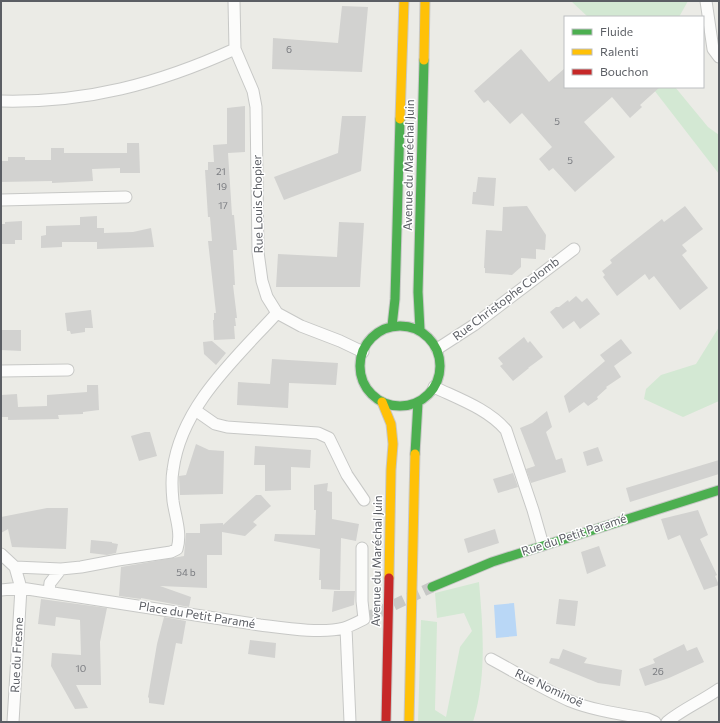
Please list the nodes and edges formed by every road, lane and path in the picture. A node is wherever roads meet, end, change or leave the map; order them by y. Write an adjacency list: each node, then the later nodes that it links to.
1 (234, 1): 5 (street, Rue Louis Chopier)
2 (404, 1): 12 (main road, Avenue du Maréchal Juin)
3 (425, 1): 13 (main road, Avenue du Maréchal Juin)
4 (706, 1): 6 (street)
5 (235, 49): 7 (street); 11 (street, Rue Louis Chopier)
6 (716, 53)
7 (1, 101)
8 (126, 197): 9 (street)
9 (1, 200)
10 (574, 248): 14 (street, Rue Christophe Colomb)
11 (277, 313): 15 (street); 21 (street)
12 (392, 326): 13 (main road); 15 (main road)
13 (420, 330): 14 (main road)
14 (437, 349): 18 (main road)
15 (362, 352): 19 (main road)
16 (68, 370): 17 (street)
17 (1, 371)
18 (434, 387): 20 (main road); 24 (street)
19 (382, 402): 20 (main road); 38 (main road, Avenue du Maréchal Juin)
20 (418, 402): 39 (main road)
21 (195, 410): 23 (street); 28 (street)
22 (719, 490): 24 (main road, Rue du Petit Paramé)
23 (364, 500)
24 (543, 545): 29 (main road, Rue du Petit Paramé)
25 (362, 548): 33 (street)
26 (1, 554): 27 (street)
27 (15, 567): 28 (street); 30 (street, Rue du Fresne)
28 (62, 569): 32 (street)
29 (432, 587)
30 (21, 588): 31 (street, Place du Petit Paramé); 32 (street, Place du Petit Paramé); 36 (street, Rue du Fresne)
31 (1, 590)
32 (49, 592): 33 (street, Place du Petit Paramé)
33 (346, 628): 37 (street)
34 (491, 659): 40 (street, Rue Nominoë)
35 (719, 689): 41 (street)
36 (13, 722)
37 (350, 722)
38 (386, 722)
39 (409, 722)
40 (655, 722)
41 (667, 722)

